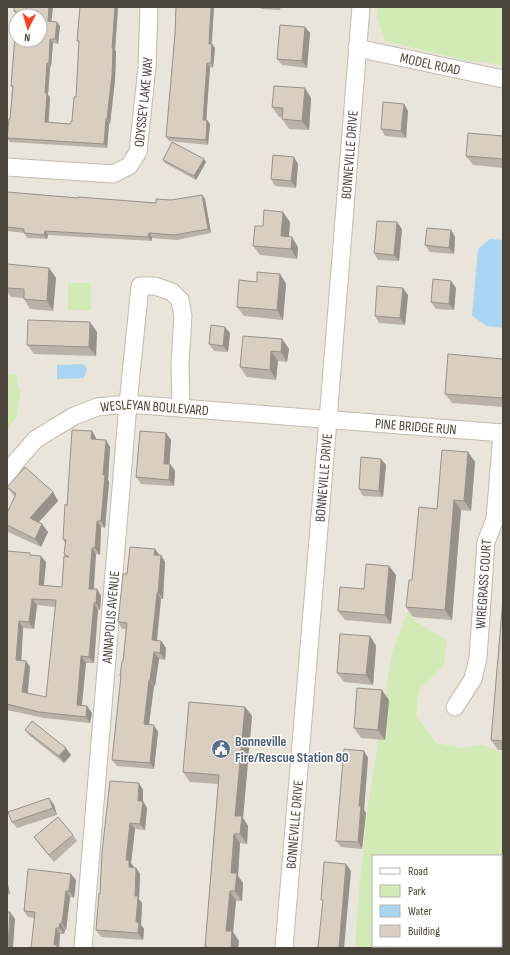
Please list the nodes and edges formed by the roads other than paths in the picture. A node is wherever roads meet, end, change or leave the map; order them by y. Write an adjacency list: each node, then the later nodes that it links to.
1 (149, 7): 5 (street, ODYSSEY LAKE WAY)
2 (361, 7): 3 (street, BONNEVILLE DRIVE)
3 (358, 48): 4 (street, MODEL ROAD); 8 (street, BONNEVILLE DRIVE)
4 (503, 79)
5 (7, 167)
6 (128, 404): 7 (street, WESLEYAN BOULEVARD); 7 (street, ANNAPOLIS AVENUE); 10 (street, WESLEYAN BOULEVARD); 12 (street, ANNAPOLIS AVENUE)
7 (181, 408): 8 (street, WESLEYAN BOULEVARD)
8 (328, 420): 9 (street, PINE BRIDGE RUN); 13 (street, BONNEVILLE DRIVE)
9 (502, 433): 11 (street, WIREGRASS COURT)
10 (7, 477)
11 (455, 707)
12 (83, 948)
13 (284, 948)

